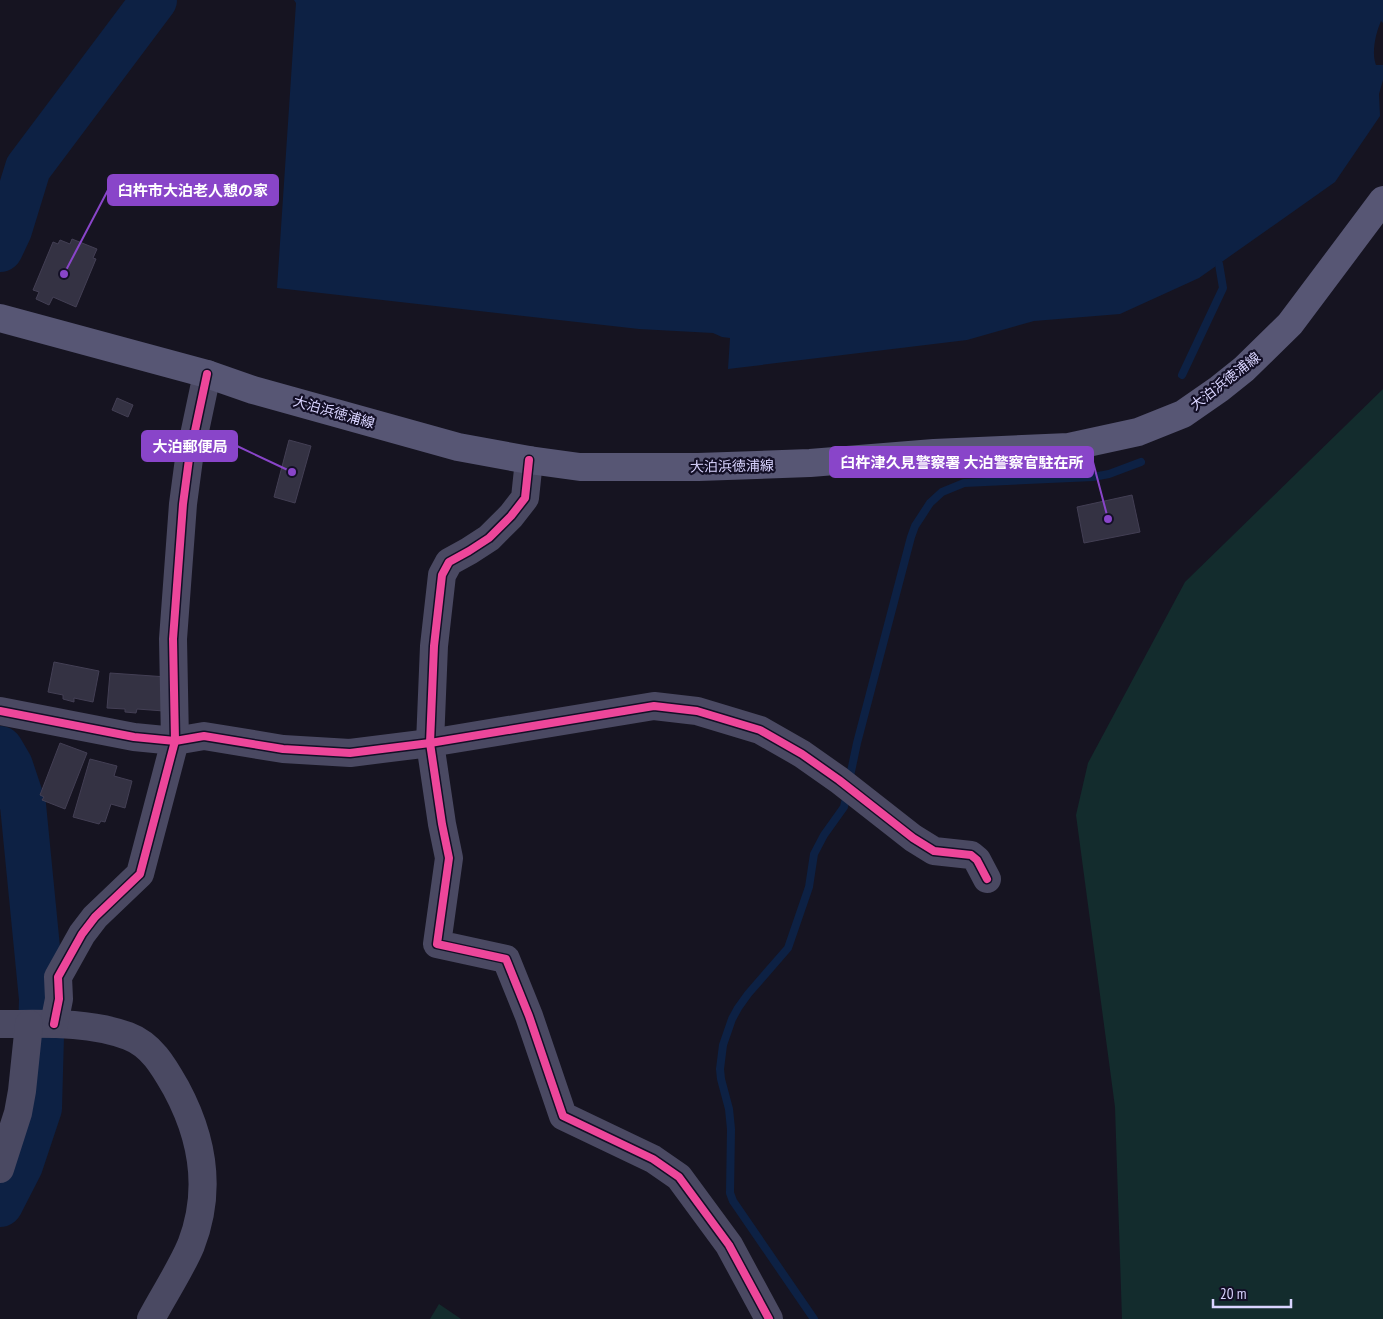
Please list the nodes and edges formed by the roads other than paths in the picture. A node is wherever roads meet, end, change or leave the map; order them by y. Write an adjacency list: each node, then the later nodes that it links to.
1 (1383, 200): 4 (main road, 大泊浜徳浦線)
2 (0, 318): 3 (main road, 大泊浜徳浦線)
3 (208, 374): 4 (main road, 大泊浜徳浦線); 6 (street)
4 (529, 460): 7 (street)
5 (0, 711): 6 (street)
6 (175, 741): 7 (street); 10 (street)
7 (430, 743): 8 (street); 13 (street)
8 (987, 879)
9 (0, 1024): 10 (street)
10 (41, 1024): 11 (street); 12 (street)
11 (0, 1169)
12 (150, 1319)
13 (769, 1319)

